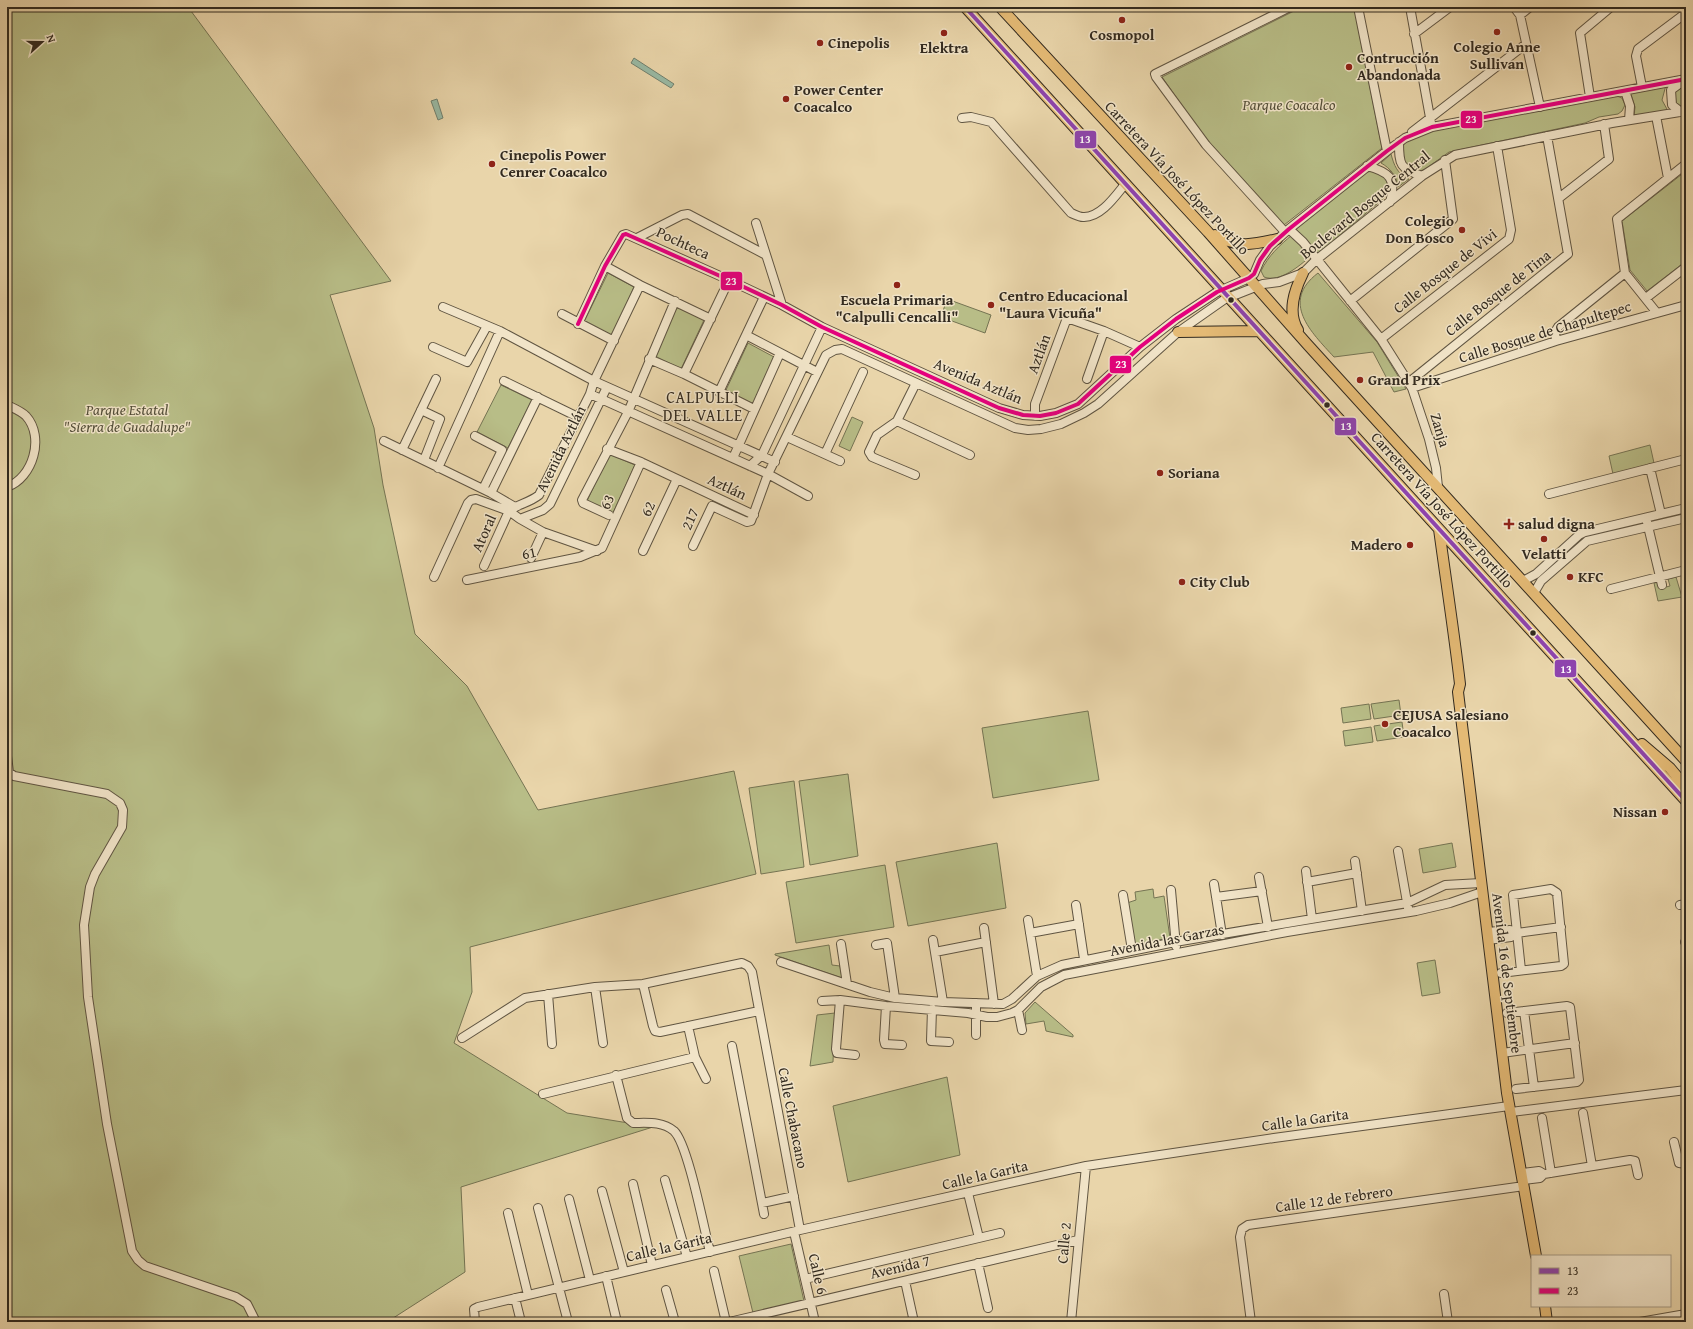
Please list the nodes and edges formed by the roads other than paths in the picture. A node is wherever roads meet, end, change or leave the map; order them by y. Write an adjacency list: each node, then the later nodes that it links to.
1 (966, 7): 35 (main road, Carretera Vía José López Portillo)
2 (1000, 7): 40 (main road, Carretera Vía José López Portillo)
3 (1290, 7): 39 (street, Zanja)
4 (1358, 7): 29 (street)
5 (1410, 7): 12 (street)
6 (1450, 7): 12 (street)
7 (1514, 7): 11 (street)
8 (1530, 7): 11 (street)
9 (1611, 7): 17 (street)
10 (1686, 14): 15 (street)
11 (1520, 15): 13 (street)
12 (1414, 34): 22 (street)
13 (1526, 44): 18 (street); 22 (street)
14 (1686, 79): 15 (street, Boulevard Bosque Central); 19 (street)
15 (1642, 87): 16 (street, Boulevard Bosque Central)
16 (1625, 91): 17 (street, Boulevard Bosque Central); 23 (street)
17 (1590, 97): 18 (street, Boulevard Bosque Central)
18 (1540, 107): 25 (street, Boulevard Bosque Central)
19 (1683, 111): 20 (street, Boulevard Bosque Central)
20 (1656, 116): 23 (street, Boulevard Bosque Central); 34 (street)
21 (962, 118): 35 (street)
22 (1430, 118): 25 (street); 27 (street)
23 (1629, 120): 24 (street, Boulevard Bosque Central)
24 (1604, 124): 26 (street, Boulevard Bosque Central); 36 (street)
25 (1432, 127): 27 (street, Boulevard Bosque Central)
26 (1547, 136): 28 (street, Boulevard Bosque Central); 36 (street, Calle Bosque de Tina)
27 (1402, 140): 29 (street, Boulevard Bosque Central); 33 (street)
28 (1497, 146): 30 (street, Boulevard Bosque Central); 74 (street, Calle Bosque de Vivi)
29 (1387, 151): 32 (street, Boulevard Bosque Central)
30 (1445, 160): 33 (street, Boulevard Bosque Central); 58 (street)
31 (1686, 164): 34 (street)
32 (1368, 166): 37 (street); 39 (street, Boulevard Bosque Central)
33 (1422, 176): 37 (street, Boulevard Bosque Central)
34 (1668, 178): 48 (street)
35 (1126, 183): 53 (main road, Carretera Vía José López Portillo)
36 (1559, 198): 93 (street, Calle Bosque de Tina)
37 (1389, 202): 44 (street, Boulevard Bosque Central)
38 (756, 223): 43 (street)
39 (1287, 230): 42 (street, Boulevard Bosque Central); 44 (street, Zanja)
40 (1208, 232): 42 (main road); 49 (main road, Carretera Vía José López Portillo)
41 (637, 238): 43 (street, Pochteca); 45 (street, Pochteca); 50 (street, Pochteca)
42 (1277, 240): 49 (street, Boulevard Bosque Central)
43 (766, 255): 59 (street)
44 (1316, 260): 47 (street, Boulevard Bosque Central); 58 (street, Zanja)
45 (605, 266): 51 (street); 66 (street)
46 (1686, 267): 56 (street)
47 (1303, 273): 52 (street, Boulevard Bosque Central); 78 (main road)
48 (1626, 273): 56 (street); 76 (street)
49 (1251, 276): 52 (main road, Carretera Vía José López Portillo); 53 (street, Avenida Aztlán)
50 (729, 280): 54 (street, Pochteca); 64 (street)
51 (640, 285): 57 (street); 75 (street, Avenida Aztlán)
52 (1258, 288): 55 (street, Boulevard Bosque Central); 78 (main road, Carretera Vía José López Portillo)
53 (1222, 290): 55 (main road, Carretera Vía José López Portillo); 65 (street, Avenida Aztlán)
54 (764, 297): 59 (street, Pochteca); 73 (street)
55 (1230, 298): 70 (main road, Carretera Vía José López Portillo); 72 (street, Avenida Aztlán)
56 (1646, 298): 62 (street)
57 (675, 301): 64 (street); 83 (street)
58 (1350, 302): 74 (street, Zanja)
59 (782, 305): 68 (street, Pochteca)
60 (1686, 305): 62 (street, Calle Bosque de Chapultepec)
61 (443, 307): 67 (street)
62 (1657, 313): 76 (street, Calle Bosque de Chapultepec)
63 (562, 314): 66 (street)
64 (711, 319): 87 (street)
65 (1171, 323): 72 (street); 80 (street, Avenida Aztlán)
66 (578, 324): 75 (street)
67 (487, 326): 71 (street); 79 (street)
68 (822, 327): 77 (street, Avenida Aztlán); 84 (street)
69 (1104, 331): 80 (street, Aztlán); 88 (street); 104 (street, Aztlán)
70 (1259, 331): 72 (main road); 143 (main road, Carretera Vía José López Portillo)
71 (500, 332): 91 (street); 123 (street)
72 (1178, 332): 92 (street, Avenida Aztlán)
73 (746, 335): 81 (street); 95 (street)
74 (1380, 339): 93 (street, Zanja)
75 (614, 341): 91 (street, Avenida Aztlán)
76 (1556, 342): 93 (street, Calle Bosque de Chapultepec)
77 (861, 344): 82 (street); 104 (street, Avenida Aztlán)
78 (1307, 344): 128 (main road, Carretera Vía José López Portillo)
79 (433, 347)
80 (1140, 347): 104 (street, Avenida Aztlán)
81 (780, 353): 84 (street); 101 (street)
82 (855, 355): 85 (street, Avenida Aztlán); 92 (street, Avenida Aztlán)
83 (649, 359): 87 (street); 99 (street)
84 (804, 364): 85 (street); 115 (street)
85 (817, 372): 108 (street, Avenida Aztlán)
86 (863, 372): 113 (street)
87 (684, 374): 95 (street)
88 (1087, 378)
89 (436, 379): 102 (street)
90 (504, 381): 97 (street)
91 (594, 381): 94 (street); 96 (street, Avenida Aztlán)
92 (916, 383): 106 (street)
93 (1410, 385): 128 (street, Zanja)
94 (607, 387): 98 (street, Avenida Aztlán); 99 (street)
95 (719, 392): 101 (street)
96 (590, 394): 98 (street, Avenida Aztlán); 105 (street, Avenida Aztlán)
97 (538, 397): 105 (street); 131 (street)
98 (601, 399): 103 (street, Avenida Aztlán); 141 (street, Avenida Aztlán)
99 (634, 399): 103 (street); 110 (street)
100 (7, 405): 129 (street)
101 (754, 409): 110 (street)
102 (421, 410): 112 (street); 117 (street)
103 (628, 412): 111 (street); 116 (street, Avenida Aztlán)
104 (1035, 416)
105 (578, 417): 135 (street, Avenida Aztlán)
106 (897, 421): 114 (street); 126 (street)
107 (475, 436): 130 (street)
108 (787, 437): 113 (street); 121 (street, Avenida Aztlán)
109 (384, 441): 112 (street)
110 (737, 445): 115 (street); 116 (street)
111 (607, 449): 120 (street, Aztlán); 137 (street)
112 (402, 450): 117 (street)
113 (824, 454): 119 (street)
114 (970, 455)
115 (762, 456): 121 (street); 122 (street)
116 (733, 458): 122 (street, Avenida Aztlán)
117 (424, 460): 123 (street)
118 (1686, 460): 124 (street)
119 (840, 461)
120 (641, 462): 127 (street, Aztlán); 147 (street, 63)
121 (775, 462): 125 (street, Avenida Aztlán)
122 (750, 466): 125 (street, Avenida Aztlán)
123 (438, 468): 130 (street)
124 (1650, 468): 132 (street); 136 (street)
125 (768, 474): 133 (street); 138 (street, Aztlán)
126 (915, 476)
127 (677, 479): 138 (street, Aztlán); 146 (street, 62)
128 (1438, 486): 154 (main road, Carretera Vía José López Portillo)
129 (7, 487)
130 (484, 489): 131 (street)
131 (492, 492): 135 (street)
132 (1548, 494)
133 (808, 496)
134 (1686, 508): 136 (street)
135 (512, 509): 141 (street); 149 (street, Atoral); 151 (street)
136 (1661, 514): 139 (street)
137 (609, 515)
138 (754, 515): 145 (street, 217)
139 (1646, 518): 142 (street); 154 (street)
140 (1686, 518): 142 (street)
141 (520, 519): 144 (street, Atoral)
142 (1648, 526): 153 (street); 156 (street)
143 (1439, 529): 157 (main road, Carretera Vía José López Portillo); 169 (main road, Avenida 16 de Septiembre)
144 (543, 532): 147 (street, Atoral); 148 (street)
145 (693, 546)
146 (644, 551)
147 (597, 552): 152 (street, 61)
148 (531, 558)
149 (484, 566)
150 (1686, 570): 153 (street)
151 (434, 577)
152 (467, 580)
153 (1661, 581): 155 (street)
154 (1523, 582): 156 (main road, Carretera Vía José López Portillo)
155 (1611, 589)
156 (1534, 592): 159 (main road, Carretera Vía José López Portillo)
157 (1608, 713): 160 (main road); 161 (main road, Carretera Vía José López Portillo)
158 (7, 756): 285 (street)
159 (1686, 761)
160 (1686, 787)
161 (1686, 801)
162 (1398, 852): 174 (street)
163 (1355, 861): 165 (street)
164 (1306, 871): 167 (street)
165 (1357, 873): 167 (street); 176 (street)
166 (1259, 877): 171 (street)
167 (1308, 882): 178 (street)
168 (1214, 884): 173 (street)
169 (1482, 888): 174 (street, Avenida las Garzas); 177 (street, Avenida las Garzas); 188 (main road, Avenida 16 de Septiembre)
170 (1171, 890): 191 (street)
171 (1262, 891): 173 (street); 181 (street)
172 (1123, 895): 194 (street)
173 (1216, 897): 187 (street)
174 (1407, 903): 176 (street, Avenida las Garzas); 177 (street)
175 (1076, 905): 180 (street)
176 (1362, 910): 178 (street, Avenida las Garzas)
177 (1408, 912): 184 (street, Avenida las Garzas)
178 (1312, 919): 184 (street, Avenida las Garzas)
179 (1028, 920): 185 (street)
180 (1079, 924): 185 (street); 197 (street)
181 (1268, 927): 184 (street, Avenida las Garzas); 187 (street, Avenida las Garzas)
182 (1561, 927): 186 (street); 186 (street); 199 (street)
183 (984, 928): 190 (street)
184 (1287, 928): 196 (street, Avenida las Garzas)
185 (1030, 933): 201 (street)
186 (1517, 933): 188 (street); 199 (street)
187 (1222, 935): 191 (street, Avenida las Garzas)
188 (1488, 936): 232 (main road, Avenida 16 de Septiembre)
189 (933, 940): 195 (street)
190 (986, 942): 195 (street); 213 (street)
191 (1175, 942): 194 (street, Avenida las Garzas); 196 (street)
192 (841, 944): 203 (street)
193 (876, 945): 207 (street)
194 (1132, 950): 197 (street, Avenida las Garzas)
195 (935, 952): 210 (street)
196 (1178, 953): 216 (street, Avenida las Garzas)
197 (1084, 959): 201 (street, Avenida las Garzas)
198 (781, 962): 203 (street)
199 (1521, 970): 200 (street)
200 (1501, 973)
201 (1037, 976): 213 (street, Avenida las Garzas)
202 (643, 984): 204 (street); 218 (street, Calle Chabacano); 221 (street)
203 (847, 984): 205 (street)
204 (595, 988): 206 (street); 226 (street)
205 (870, 992): 207 (street, Avenida las Garzas); 211 (street)
206 (548, 994): 224 (street); 228 (street)
207 (895, 998): 210 (street, Avenida las Garzas)
208 (840, 1000): 209 (street); 211 (street); 233 (street)
209 (822, 1001)
210 (942, 1002): 212 (street, Avenida las Garzas)
211 (867, 1003): 214 (street, Avenida las Garzas)
212 (976, 1003): 213 (street, Avenida las Garzas); 220 (street)
213 (994, 1004)
214 (886, 1006): 215 (street, Avenida las Garzas); 229 (street)
215 (932, 1009): 220 (street, Avenida las Garzas); 225 (street)
216 (1018, 1010): 220 (street, Avenida las Garzas); 222 (street)
217 (1524, 1010): 219 (street); 227 (street); 231 (street)
218 (759, 1011): 221 (street); 255 (street, Calle Chabacano)
219 (1507, 1013)
220 (976, 1016): 223 (street)
221 (688, 1026): 234 (street)
222 (1022, 1030)
223 (976, 1035)
224 (462, 1038)
225 (949, 1042)
226 (603, 1043)
227 (1575, 1043): 231 (street); 237 (street)
228 (552, 1044)
229 (902, 1045)
230 (732, 1046): 257 (street)
231 (1528, 1050): 232 (street); 237 (street)
232 (1502, 1053): 241 (main road, Avenida 16 de Septiembre)
233 (855, 1055)
234 (695, 1057): 235 (street); 236 (street)
235 (616, 1075): 240 (street); 265 (street)
236 (706, 1079)
237 (1534, 1087): 238 (street)
238 (1516, 1089)
239 (1686, 1090): 241 (street, Calle la Garita)
240 (543, 1094)
241 (1510, 1109): 246 (street, Calle la Garita); 251 (main road, Avenida 16 de Septiembre)
242 (1583, 1113): 247 (street)
243 (1542, 1118): 248 (street)
244 (1674, 1142): 245 (street)
245 (1686, 1164)
246 (1086, 1166): 254 (street, Calle la Garita); 264 (street, Calle 2)
247 (1592, 1166): 248 (street, Calle 12 de Febrero); 249 (street, Calle 12 de Febrero)
248 (1547, 1173): 251 (street, Calle 12 de Febrero)
249 (1638, 1175)
250 (665, 1180): 267 (street)
251 (1523, 1180): 266 (main road, Avenida 16 de Septiembre); 295 (street, Calle 12 de Febrero)
252 (632, 1184): 269 (street)
253 (602, 1191): 271 (street)
254 (968, 1192): 261 (street, Calle la Garita); 263 (street)
255 (794, 1196): 257 (street); 261 (street, Calle Chabacano)
256 (570, 1199): 274 (street)
257 (762, 1203): 260 (street)
258 (538, 1208): 276 (street)
259 (508, 1213): 279 (street)
260 (764, 1214)
261 (797, 1231): 265 (street, Calle la Garita); 273 (street, Calle 6)
262 (1000, 1233): 263 (street)
263 (979, 1238): 273 (street)
264 (1078, 1240): 268 (street, Avenida 7); 294 (street, Calle 2)
265 (710, 1252): 267 (street, Calle la Garita)
266 (1536, 1255)
267 (686, 1257): 269 (street, Calle la Garita)
268 (978, 1263): 275 (street, Avenida 7); 283 (street)
269 (652, 1265): 271 (street, Calle la Garita)
270 (714, 1271): 291 (street)
271 (624, 1272): 272 (street, Calle la Garita)
272 (606, 1276): 274 (street, Calle la Garita); 289 (street)
273 (805, 1279): 281 (street, Calle 6)
274 (590, 1280): 276 (street, Calle la Garita)
275 (905, 1280): 281 (street, Avenida 7); 293 (street)
276 (559, 1287): 279 (street, Calle la Garita); 288 (street)
277 (666, 1290): 290 (street)
278 (1444, 1294): 296 (street)
279 (528, 1295): 280 (street, Calle la Garita)
280 (515, 1298): 286 (street, Calle la Garita); 287 (street)
281 (810, 1303): 291 (street, Avenida 7); 292 (street, Calle 6)
282 (1545, 1307): 297 (main road)
283 (988, 1308)
284 (1686, 1314): 298 (street)
285 (256, 1322)
286 (475, 1322)
287 (521, 1322)
288 (568, 1322)
289 (617, 1322)
290 (675, 1322)
291 (727, 1322)
292 (815, 1322)
293 (914, 1322)
294 (1071, 1322)
295 (1251, 1322)
296 (1448, 1322)
297 (1547, 1322)
298 (1640, 1322)

